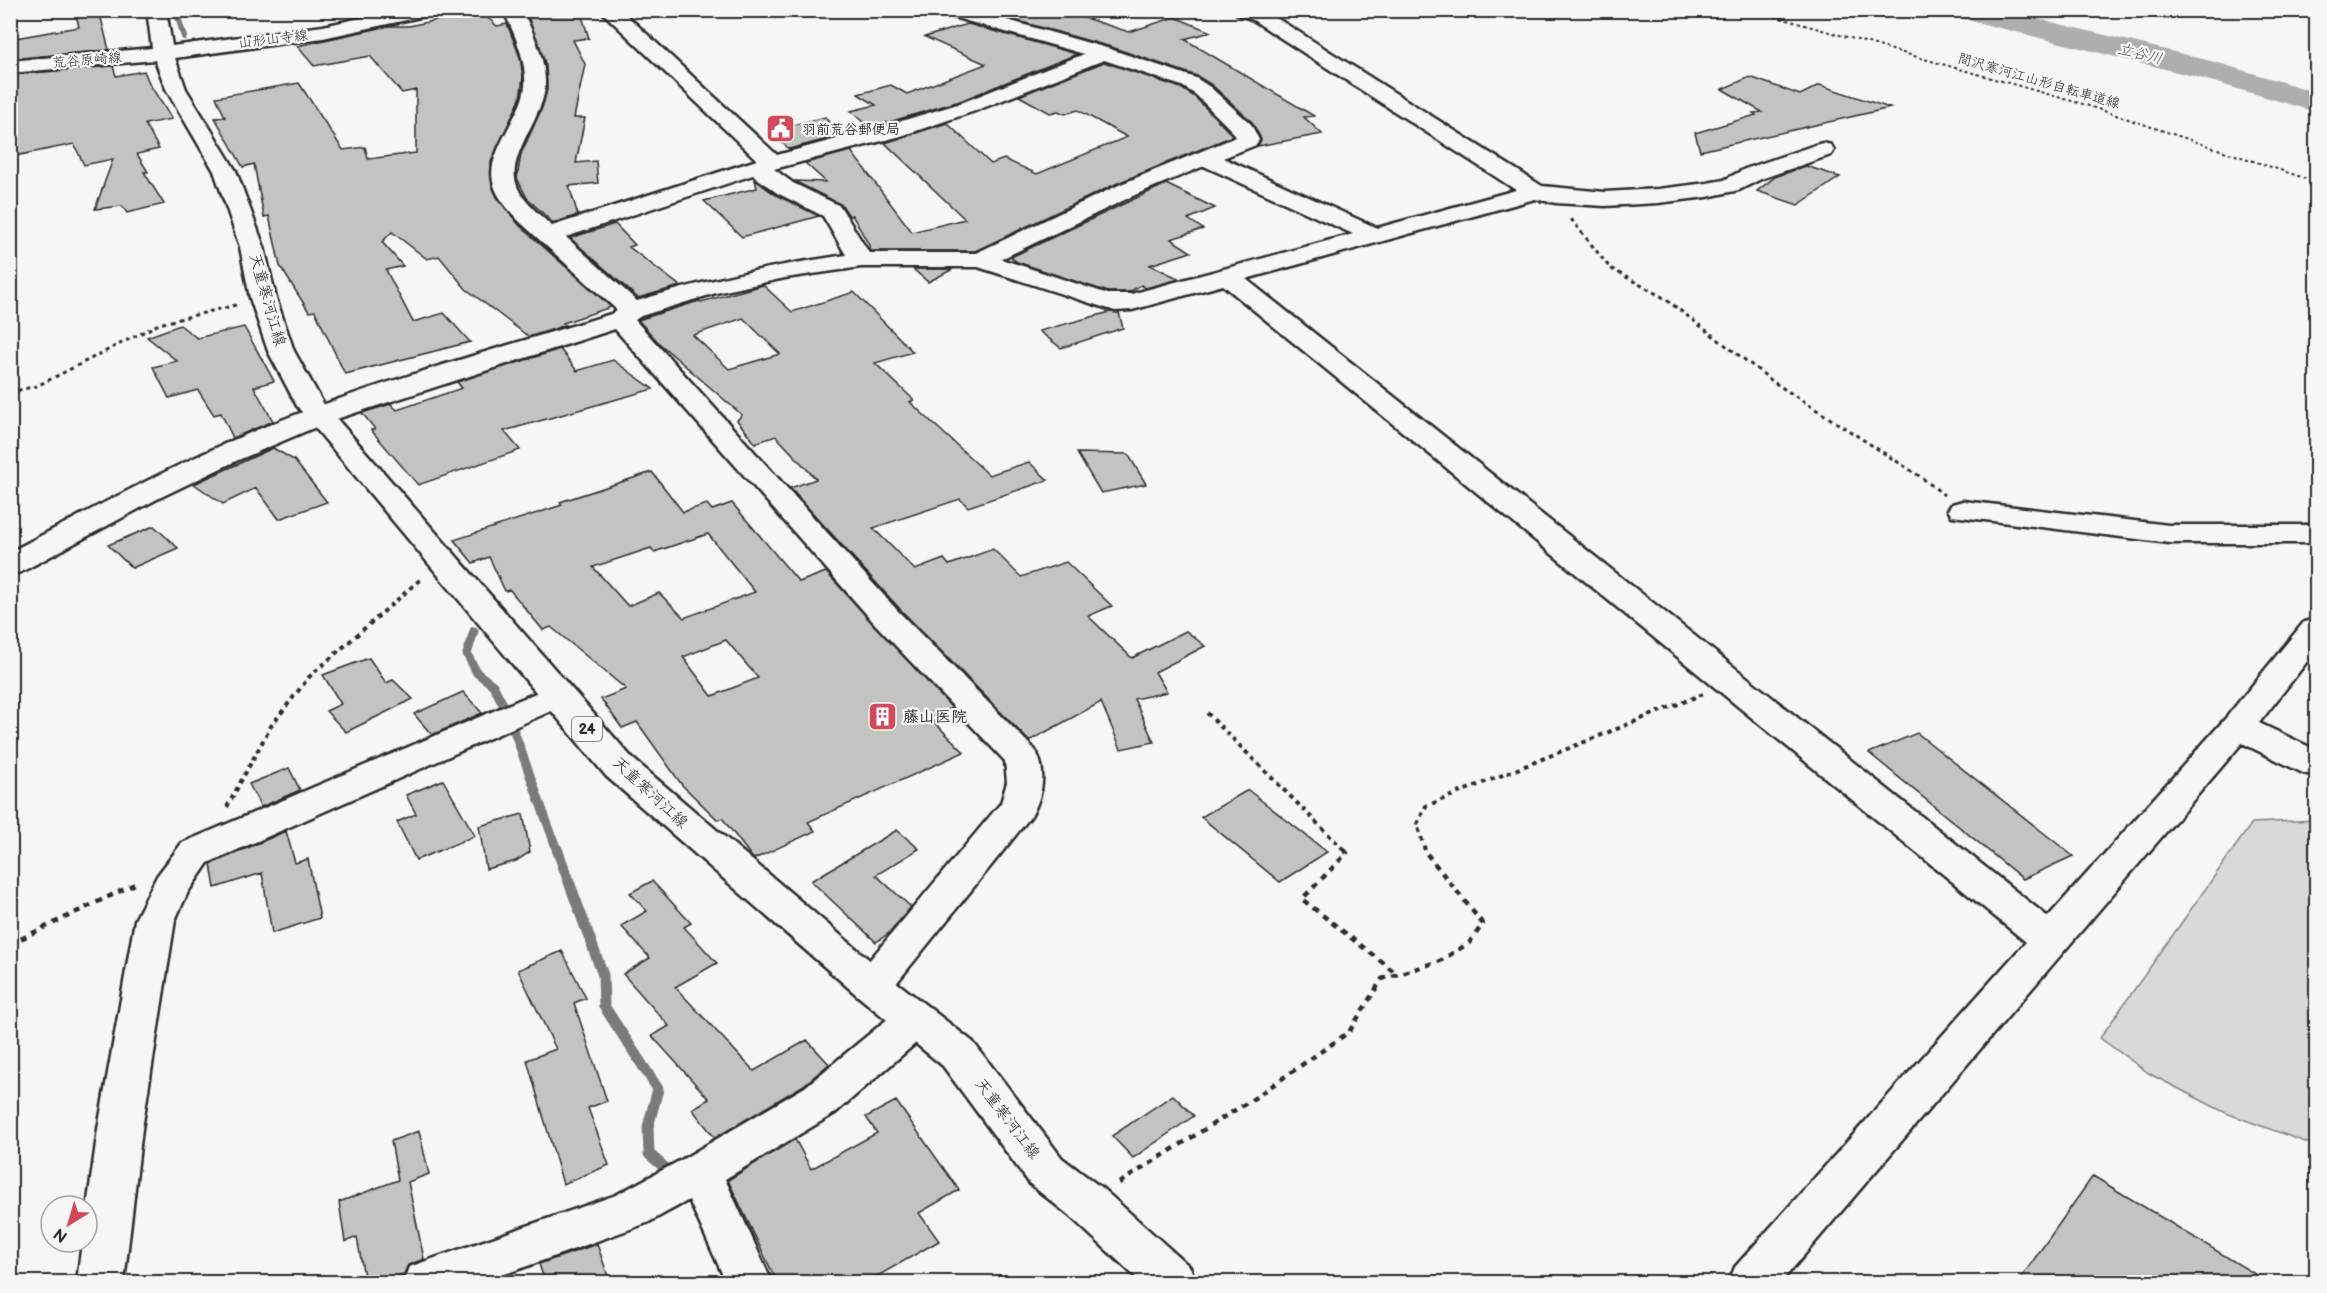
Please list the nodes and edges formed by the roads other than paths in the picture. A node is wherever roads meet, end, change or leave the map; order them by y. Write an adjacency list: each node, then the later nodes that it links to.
1 (156, 10): 7 (main road)
2 (425, 10): 7 (main road, 山形山寺線)
3 (512, 10): 14 (main road)
4 (609, 10): 12 (main road)
5 (949, 10): 8 (main road)
6 (1244, 10): 13 (main road)
7 (163, 53): 9 (main road, 荒谷原崎線); 20 (main road, 天童寒河江線 / 24)
8 (1103, 53): 11 (main road); 12 (main road)
9 (10, 66)
10 (1823, 150): 13 (main road)
11 (1205, 158): 15 (main road); 17 (main road)
12 (764, 165): 14 (main road); 16 (main road)
13 (1544, 195): 15 (main road)
14 (549, 235): 19 (main road)
15 (1376, 236): 18 (main road)
16 (861, 260): 17 (main road); 19 (main road)
17 (980, 260): 18 (main road)
18 (1227, 276): 28 (main road)
19 (626, 315): 20 (main road); 29 (main road)
20 (320, 416): 23 (main road); 25 (main road, 天童寒河江線 / 24)
21 (1963, 510): 22 (main road)
22 (2316, 534)
23 (10, 565)
24 (2316, 629): 26 (main road)
25 (557, 695): 29 (main road, 天童寒河江線 / 24); 32 (main road)
26 (2237, 727): 27 (main road); 28 (main road)
27 (2316, 764)
28 (2050, 940): 36 (main road)
29 (872, 985): 30 (main road, 天童寒河江線 / 24)
30 (916, 1019): 31 (main road); 35 (main road, 天童寒河江線 / 24)
31 (699, 1172): 33 (main road); 34 (main road)
32 (100, 1282)
33 (426, 1282)
34 (749, 1282)
35 (1173, 1282)
36 (1752, 1282)

